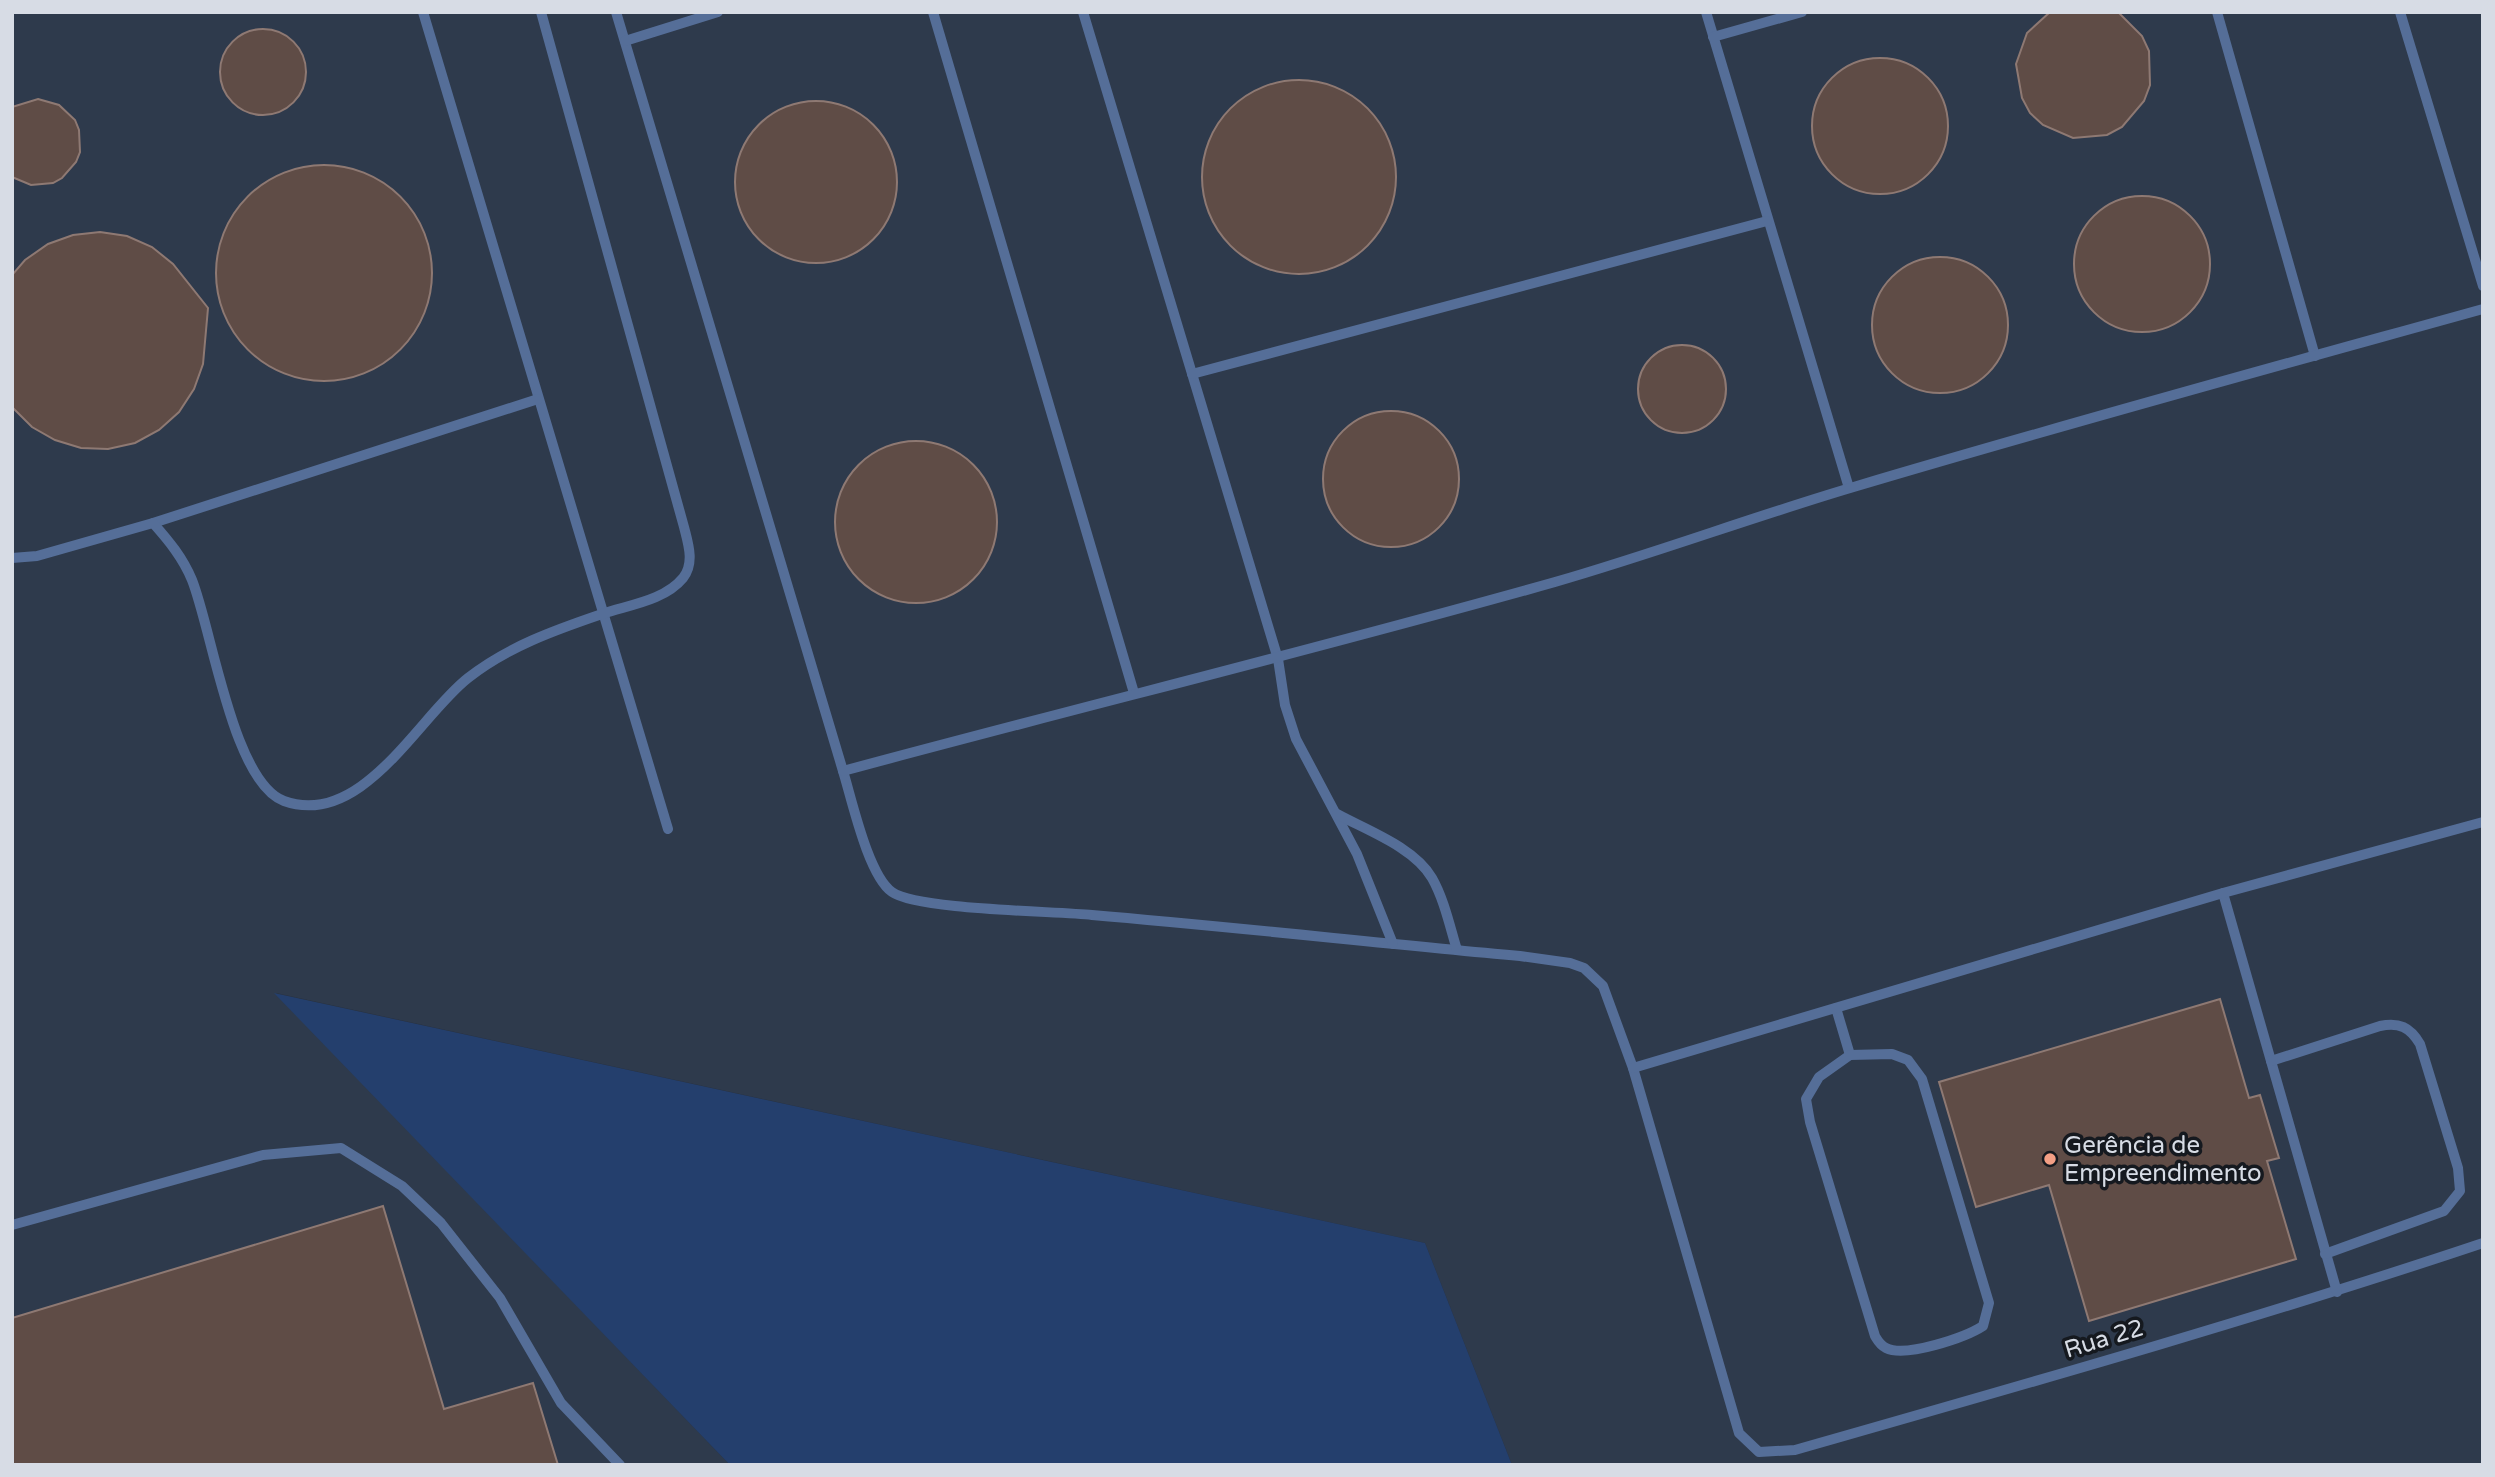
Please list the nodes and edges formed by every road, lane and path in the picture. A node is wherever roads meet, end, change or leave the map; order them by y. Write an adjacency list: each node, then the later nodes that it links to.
1 (423, 12): 18 (lane)
2 (541, 12): 22 (lane)
3 (616, 12): 12 (lane)
4 (718, 12): 12 (lane)
5 (933, 12): 24 (lane)
6 (1083, 12): 17 (lane)
7 (1706, 12): 11 (lane)
8 (1802, 12): 11 (lane)
9 (2217, 12): 16 (lane)
10 (2400, 12): 14 (lane)
11 (1713, 37): 13 (lane)
12 (625, 40): 25 (lane)
13 (1767, 221): 17 (lane); 19 (lane)
14 (2483, 286)
15 (2483, 309): 16 (lane)
16 (2315, 356): 19 (lane)
17 (1192, 374): 23 (lane)
18 (538, 399): 20 (lane); 22 (lane)
19 (1849, 488): 23 (lane)
20 (153, 523): 21 (lane); 22 (lane)
21 (12, 558)
22 (602, 614): 28 (lane)
23 (1278, 659): 24 (lane); 26 (lane)
24 (1133, 693): 25 (lane)
25 (843, 771): 30 (lane)
26 (1337, 814): 30 (lane); 31 (lane)
27 (2483, 822): 29 (lane)
28 (668, 829)
29 (2223, 893): 32 (lane); 34 (lane)
30 (1393, 944): 31 (lane)
31 (1457, 950): 35 (lane)
32 (1836, 1008): 33 (lane); 35 (lane)
33 (1850, 1055): 33 (lane)
34 (2271, 1061): 38 (lane); 38 (lane)
35 (1633, 1068): 39 (lane, Rua 22)
36 (12, 1225): 40 (lane)
37 (2483, 1243): 39 (lane, Rua 22)
38 (2325, 1254): 39 (lane)
39 (2337, 1292)
40 (620, 1465)

